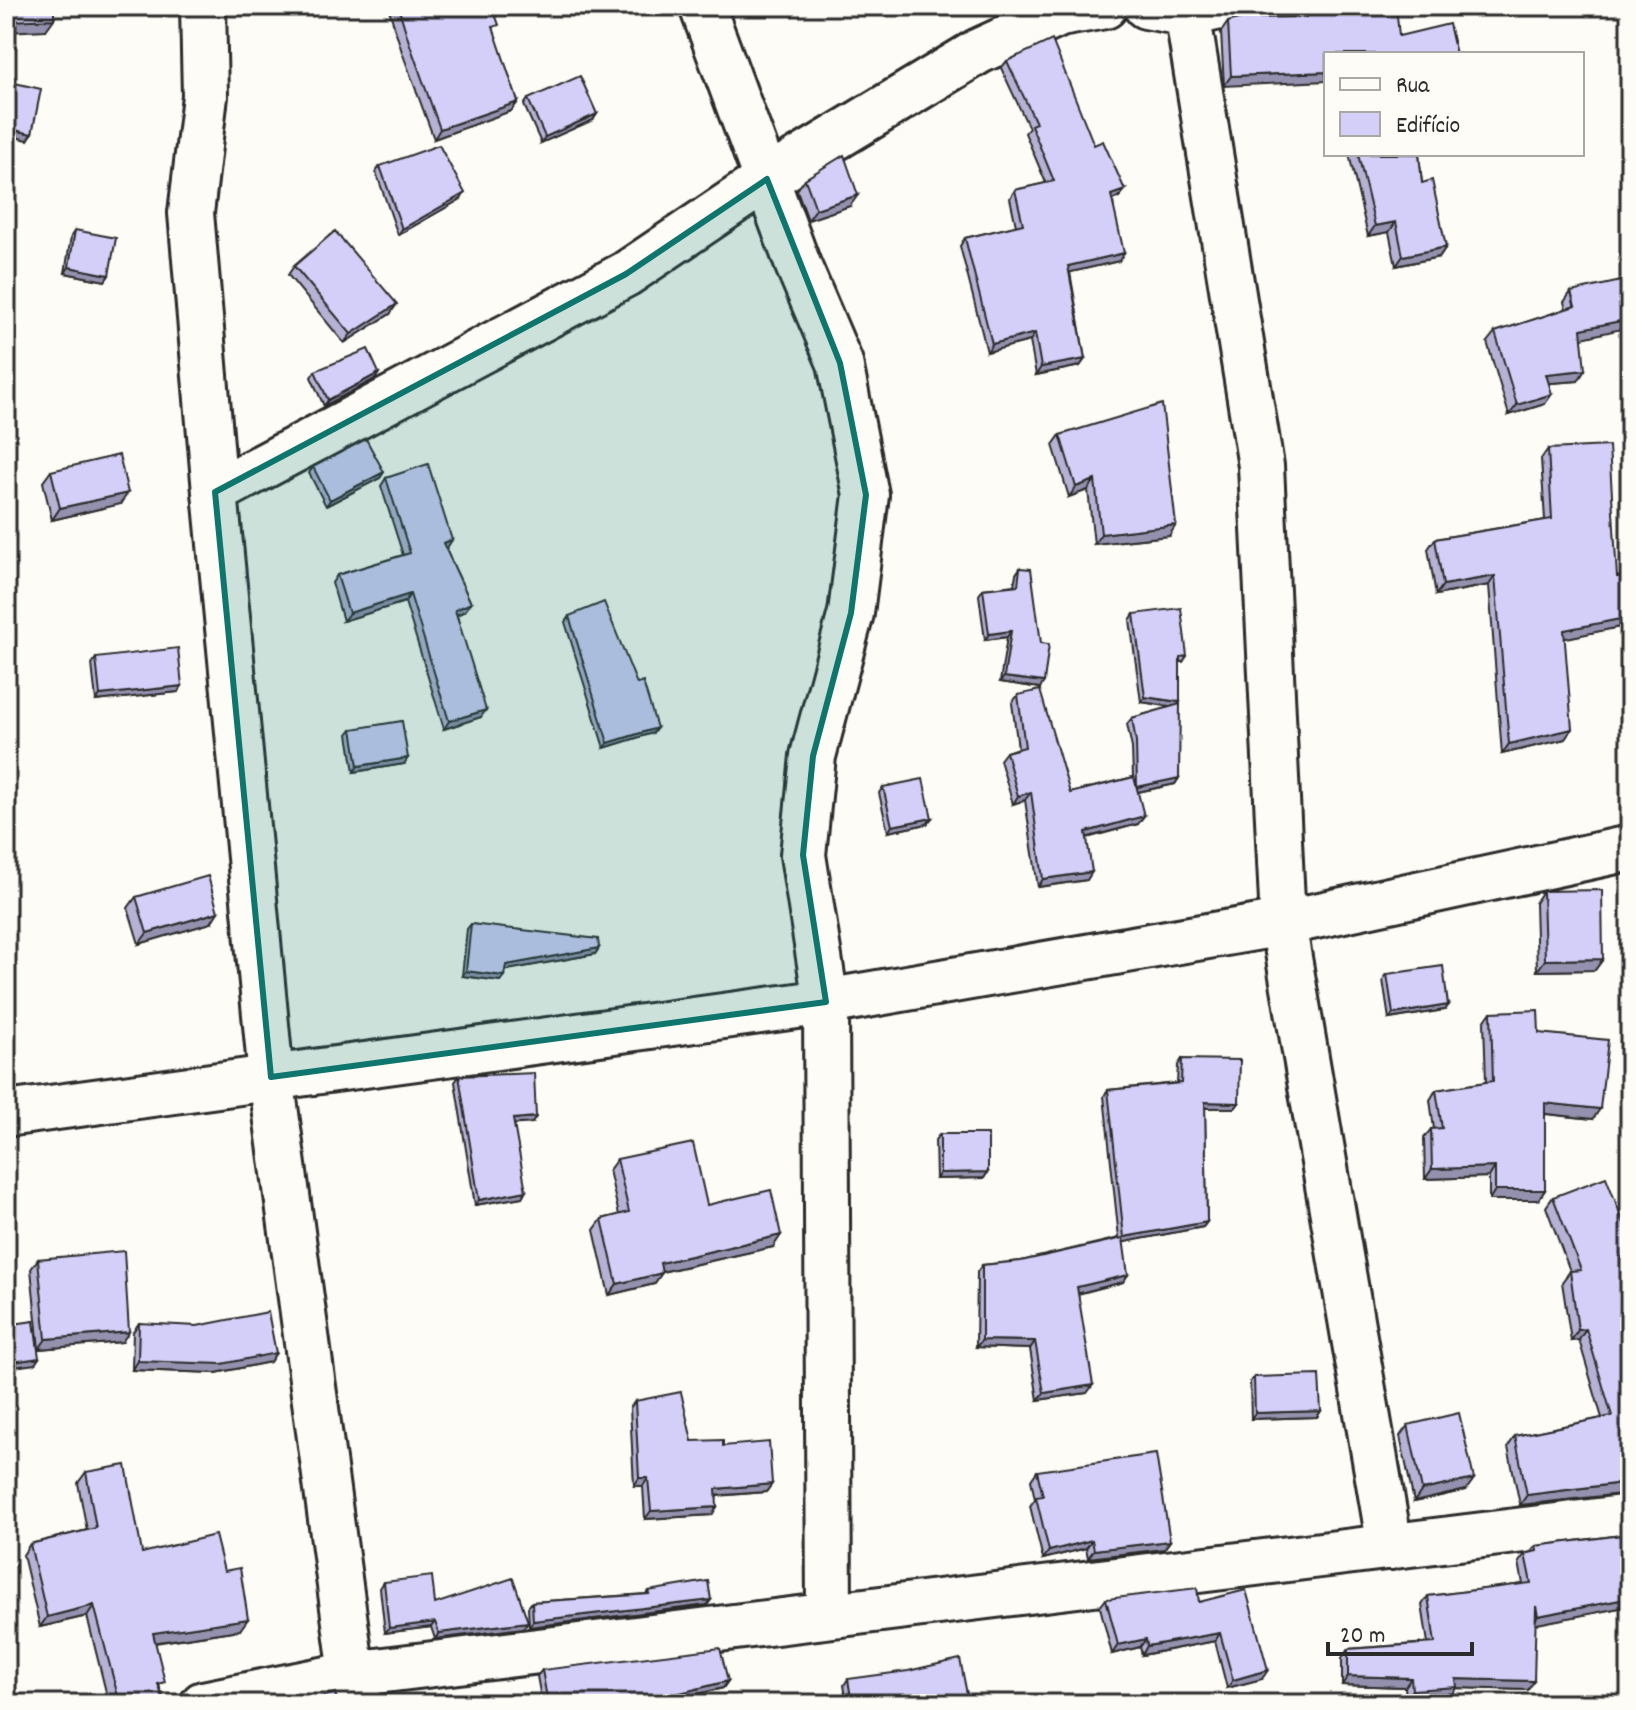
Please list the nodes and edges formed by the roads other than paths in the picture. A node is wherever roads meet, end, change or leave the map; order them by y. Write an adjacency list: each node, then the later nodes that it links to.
1 (203, 6): 7 (street)
2 (702, 6): 6 (street)
3 (1105, 6): 6 (street)
4 (1146, 6): 5 (street)
5 (1200, 9): 9 (street)
6 (767, 179): 7 (street); 10 (street)
7 (215, 492): 11 (street)
8 (1630, 848): 9 (street)
9 (1283, 923): 10 (street); 14 (street)
10 (826, 1002): 11 (street); 15 (street)
11 (271, 1077): 12 (street); 16 (street)
12 (6, 1114)
13 (1630, 1517): 14 (street)
14 (1390, 1547): 15 (street)
15 (829, 1615): 16 (street)
16 (355, 1689): 17 (street)
17 (203, 1704)

